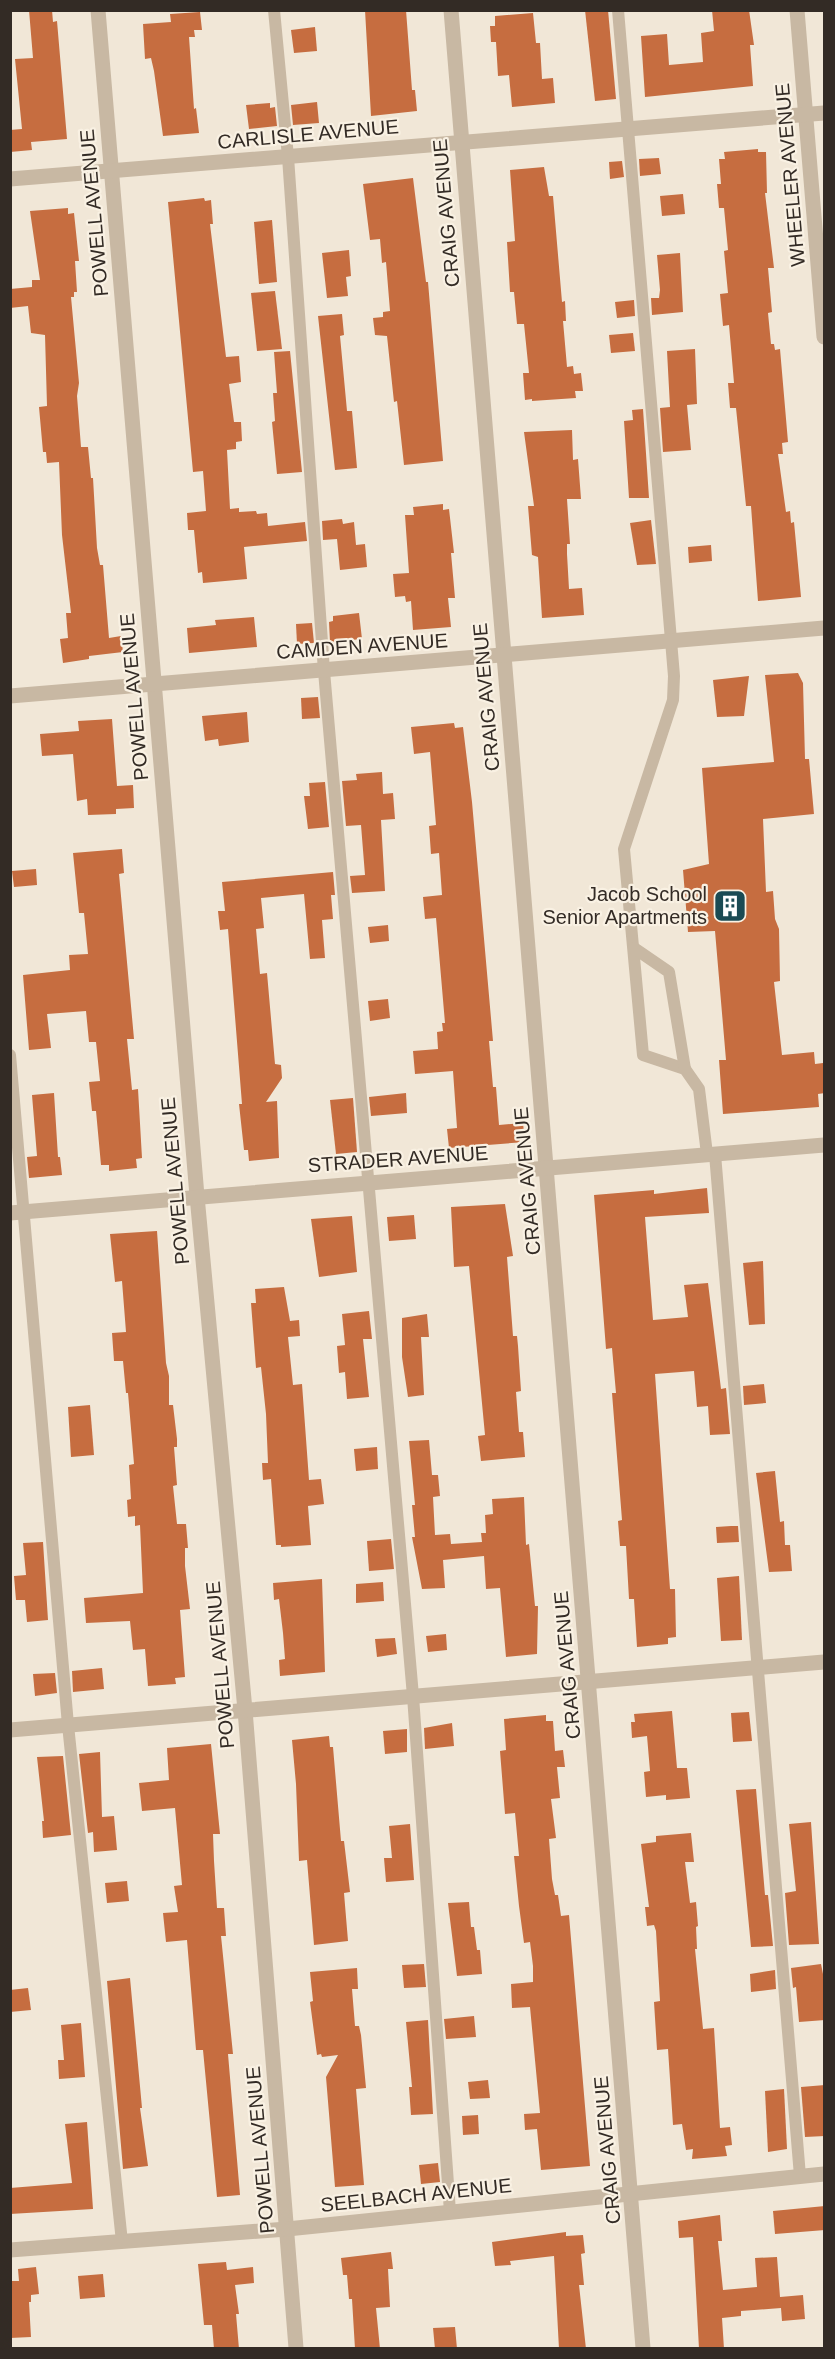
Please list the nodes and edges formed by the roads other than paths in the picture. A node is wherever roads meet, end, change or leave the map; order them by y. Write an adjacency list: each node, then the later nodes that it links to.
1 (98, 10): 11 (street, POWELL AVENUE)
2 (274, 10): 10 (lane)
3 (451, 10): 9 (street, CRAIG AVENUE)
4 (618, 10): 8 (lane)
5 (797, 10): 7 (street, WHEELER AVENUE)
6 (825, 113): 7 (street, CARLISLE AVENUE)
7 (806, 115): 8 (street, CARLISLE AVENUE); 13 (street, WHEELER AVENUE)
8 (629, 129): 9 (street, CARLISLE AVENUE); 15 (lane)
9 (461, 143): 10 (street, CARLISLE AVENUE); 16 (street, CRAIG AVENUE)
10 (288, 157): 11 (street, CARLISLE AVENUE); 17 (lane)
11 (111, 173): 12 (street, CARLISLE AVENUE); 18 (street, POWELL AVENUE)
12 (10, 179)
13 (825, 337)
14 (825, 628): 15 (street, CAMDEN AVENUE)
15 (672, 642): 16 (street, CAMDEN AVENUE); 20 (lane)
16 (504, 656): 17 (street, CAMDEN AVENUE); 25 (street, CRAIG AVENUE)
17 (324, 671): 18 (street, CAMDEN AVENUE); 26 (lane)
18 (153, 683): 19 (street, CAMDEN AVENUE); 27 (street, POWELL AVENUE)
19 (10, 696)
20 (634, 948): 22 (lane); 22 (lane)
21 (10, 1055): 28 (lane)
22 (685, 1070): 24 (lane)
23 (825, 1145): 24 (street, STRADER AVENUE)
24 (711, 1154): 25 (street, STRADER AVENUE); 30 (lane)
25 (547, 1168): 26 (street, STRADER AVENUE); 31 (street, CRAIG AVENUE)
26 (369, 1182): 27 (street, STRADER AVENUE); 32 (lane)
27 (197, 1196): 28 (street, STRADER AVENUE); 33 (street, POWELL AVENUE)
28 (17, 1212): 34 (lane)
29 (825, 1662): 30 (street)
30 (757, 1668): 31 (street); 37 (lane)
31 (589, 1681): 32 (street); 38 (street, CRAIG AVENUE)
32 (412, 1696): 33 (street); 39 (lane)
33 (245, 1710): 34 (street); 40 (street, POWELL AVENUE)
34 (68, 1725): 35 (street); 41 (lane)
35 (10, 1730)
36 (825, 2174): 37 (street, SEELBACH AVENUE)
37 (800, 2176): 38 (street, SEELBACH AVENUE)
38 (632, 2192): 39 (street, SEELBACH AVENUE); 44 (street, CRAIG AVENUE)
39 (450, 2212): 40 (street, SEELBACH AVENUE)
40 (287, 2229): 41 (street, SEELBACH AVENUE); 43 (street, POWELL AVENUE)
41 (122, 2242): 42 (street, SEELBACH AVENUE)
42 (10, 2250)
43 (296, 2349)
44 (643, 2349)

